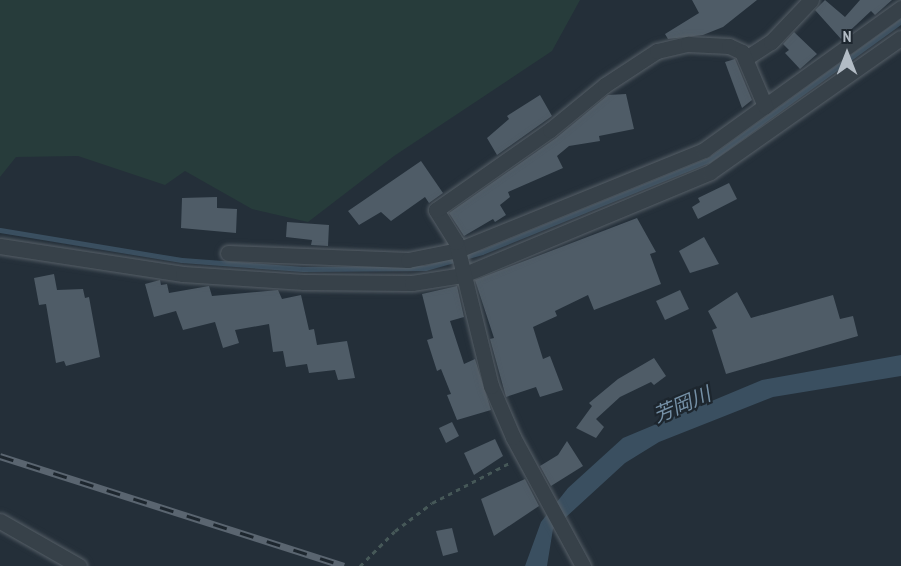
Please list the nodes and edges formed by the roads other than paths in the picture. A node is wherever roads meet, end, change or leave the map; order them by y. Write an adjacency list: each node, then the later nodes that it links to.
1 (811, 0): 4 (street)
2 (901, 8): 5 (street)
3 (901, 38): 8 (street)
4 (746, 58): 5 (street); 8 (street)
5 (765, 106): 8 (street)
6 (0, 246): 8 (street)
7 (228, 253): 8 (street)
8 (461, 261): 11 (street)
9 (0, 521): 10 (street)
10 (80, 566)
11 (584, 566)

